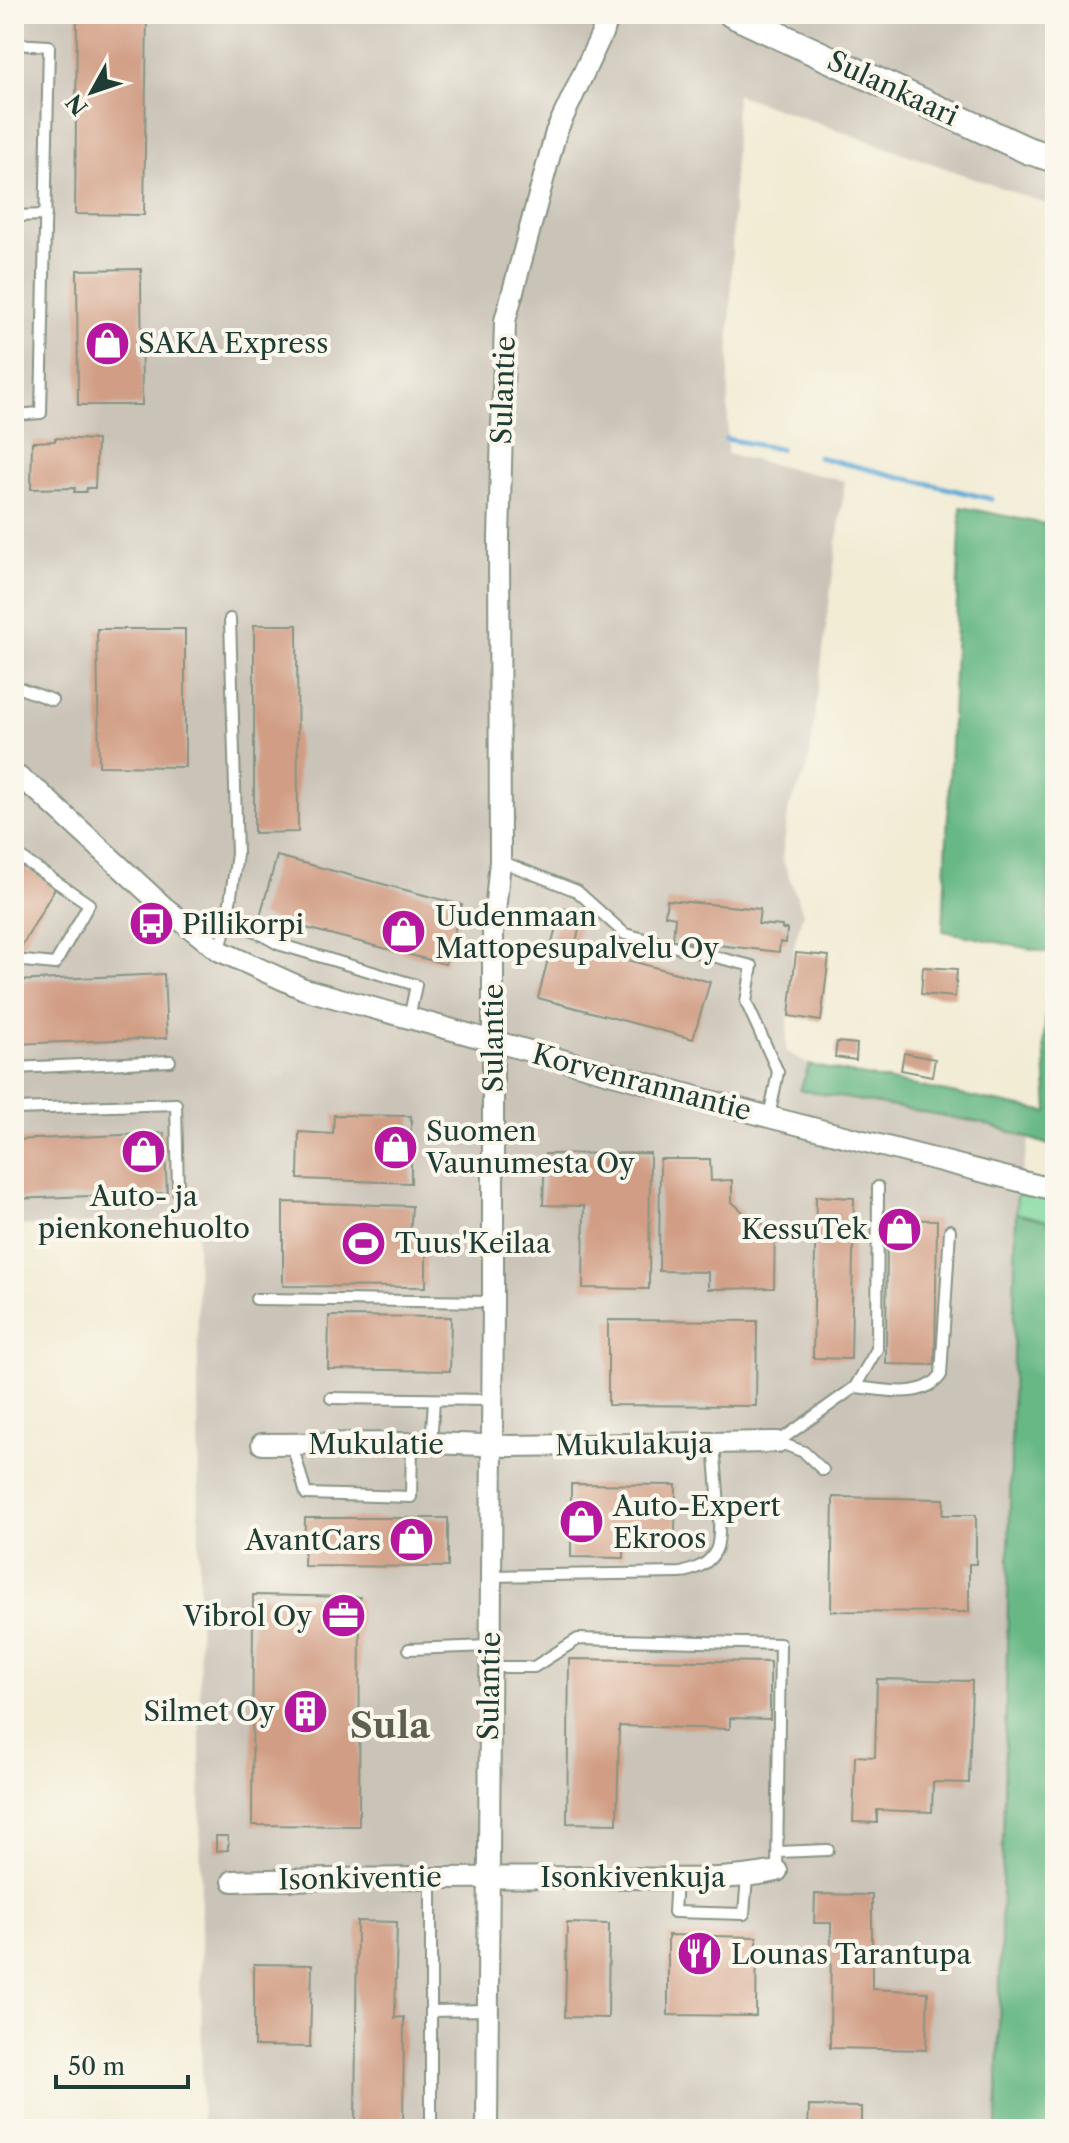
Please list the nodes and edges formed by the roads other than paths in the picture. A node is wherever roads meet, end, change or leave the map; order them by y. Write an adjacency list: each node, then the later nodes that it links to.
1 (611, 14): 13 (street, Sulantie)
2 (732, 14): 4 (street, Sulankaari)
3 (14, 44): 5 (lane)
4 (1055, 159)
5 (46, 215): 6 (lane); 7 (lane)
6 (14, 216)
7 (14, 415)
8 (230, 619): 14 (lane)
9 (14, 686): 10 (lane)
10 (52, 700)
11 (14, 774): 15 (street, Korvenrannantie)
12 (14, 853): 16 (lane)
13 (500, 861): 18 (street, Sulantie); 22 (lane)
14 (228, 916): 15 (lane); 17 (lane)
15 (220, 951): 17 (street, Korvenrannantie)
16 (14, 960)
17 (409, 1019): 18 (street, Korvenrannantie)
18 (492, 1041): 22 (street, Korvenrannantie); 28 (street, Sulantie)
19 (170, 1061): 20 (lane)
20 (14, 1068)
21 (14, 1109): 25 (lane)
22 (769, 1117): 24 (street, Korvenrannantie)
23 (878, 1187): 29 (lane)
24 (1055, 1190)
25 (178, 1192)
26 (950, 1230): 29 (lane)
27 (256, 1299): 28 (lane)
28 (493, 1302): 31 (street, Sulantie)
29 (855, 1387): 34 (lane)
30 (331, 1398): 32 (lane)
31 (491, 1400): 32 (lane); 38 (street, Sulantie)
32 (434, 1401): 37 (lane)
33 (714, 1442): 34 (street, Mukulakuja); 38 (street, Mukulakuja); 40 (lane)
34 (778, 1442): 39 (lane)
35 (262, 1444): 36 (street, Mukulatie)
36 (292, 1444): 37 (street, Mukulatie); 37 (lane)
37 (421, 1444): 38 (street, Mukulatie)
38 (490, 1444): 40 (street, Sulantie)
39 (823, 1470)
40 (491, 1576): 41 (street, Sulantie)
41 (490, 1646): 42 (lane); 43 (street, Sulantie)
42 (409, 1649)
43 (490, 1667): 45 (lane); 47 (street, Sulantie)
44 (828, 1850): 45 (lane)
45 (778, 1862): 48 (street, Isonkivenkuja)
46 (431, 1876): 47 (street, Isonkiventie); 50 (street, Isonkiventie); 52 (lane)
47 (488, 1877): 49 (street, Isonkivenkuja); 51 (street, Sulantie)
48 (747, 1877): 49 (street, Isonkivenkuja); 49 (lane)
49 (676, 1879)
50 (233, 1881)
51 (489, 2010): 52 (lane); 54 (street, Sulantie)
52 (431, 2011): 53 (lane)
53 (431, 2129)
54 (487, 2129)

